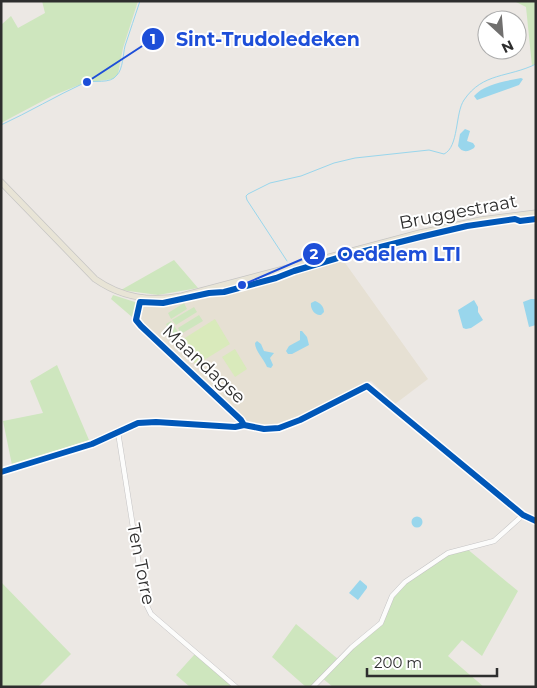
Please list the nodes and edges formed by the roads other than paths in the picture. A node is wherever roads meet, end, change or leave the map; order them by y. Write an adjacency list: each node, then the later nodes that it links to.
1 (1, 182): 3 (main road, Bruggestraat)
2 (536, 213): 3 (main road, Bruggestraat)
3 (141, 298): 4 (street, Maandagse)
4 (244, 425): 5 (street); 7 (street)
5 (118, 432): 6 (street); 9 (street, Ten Torre)
6 (1, 472)
7 (524, 515): 8 (street); 10 (street)
8 (536, 520)
9 (236, 687)
10 (313, 687)

